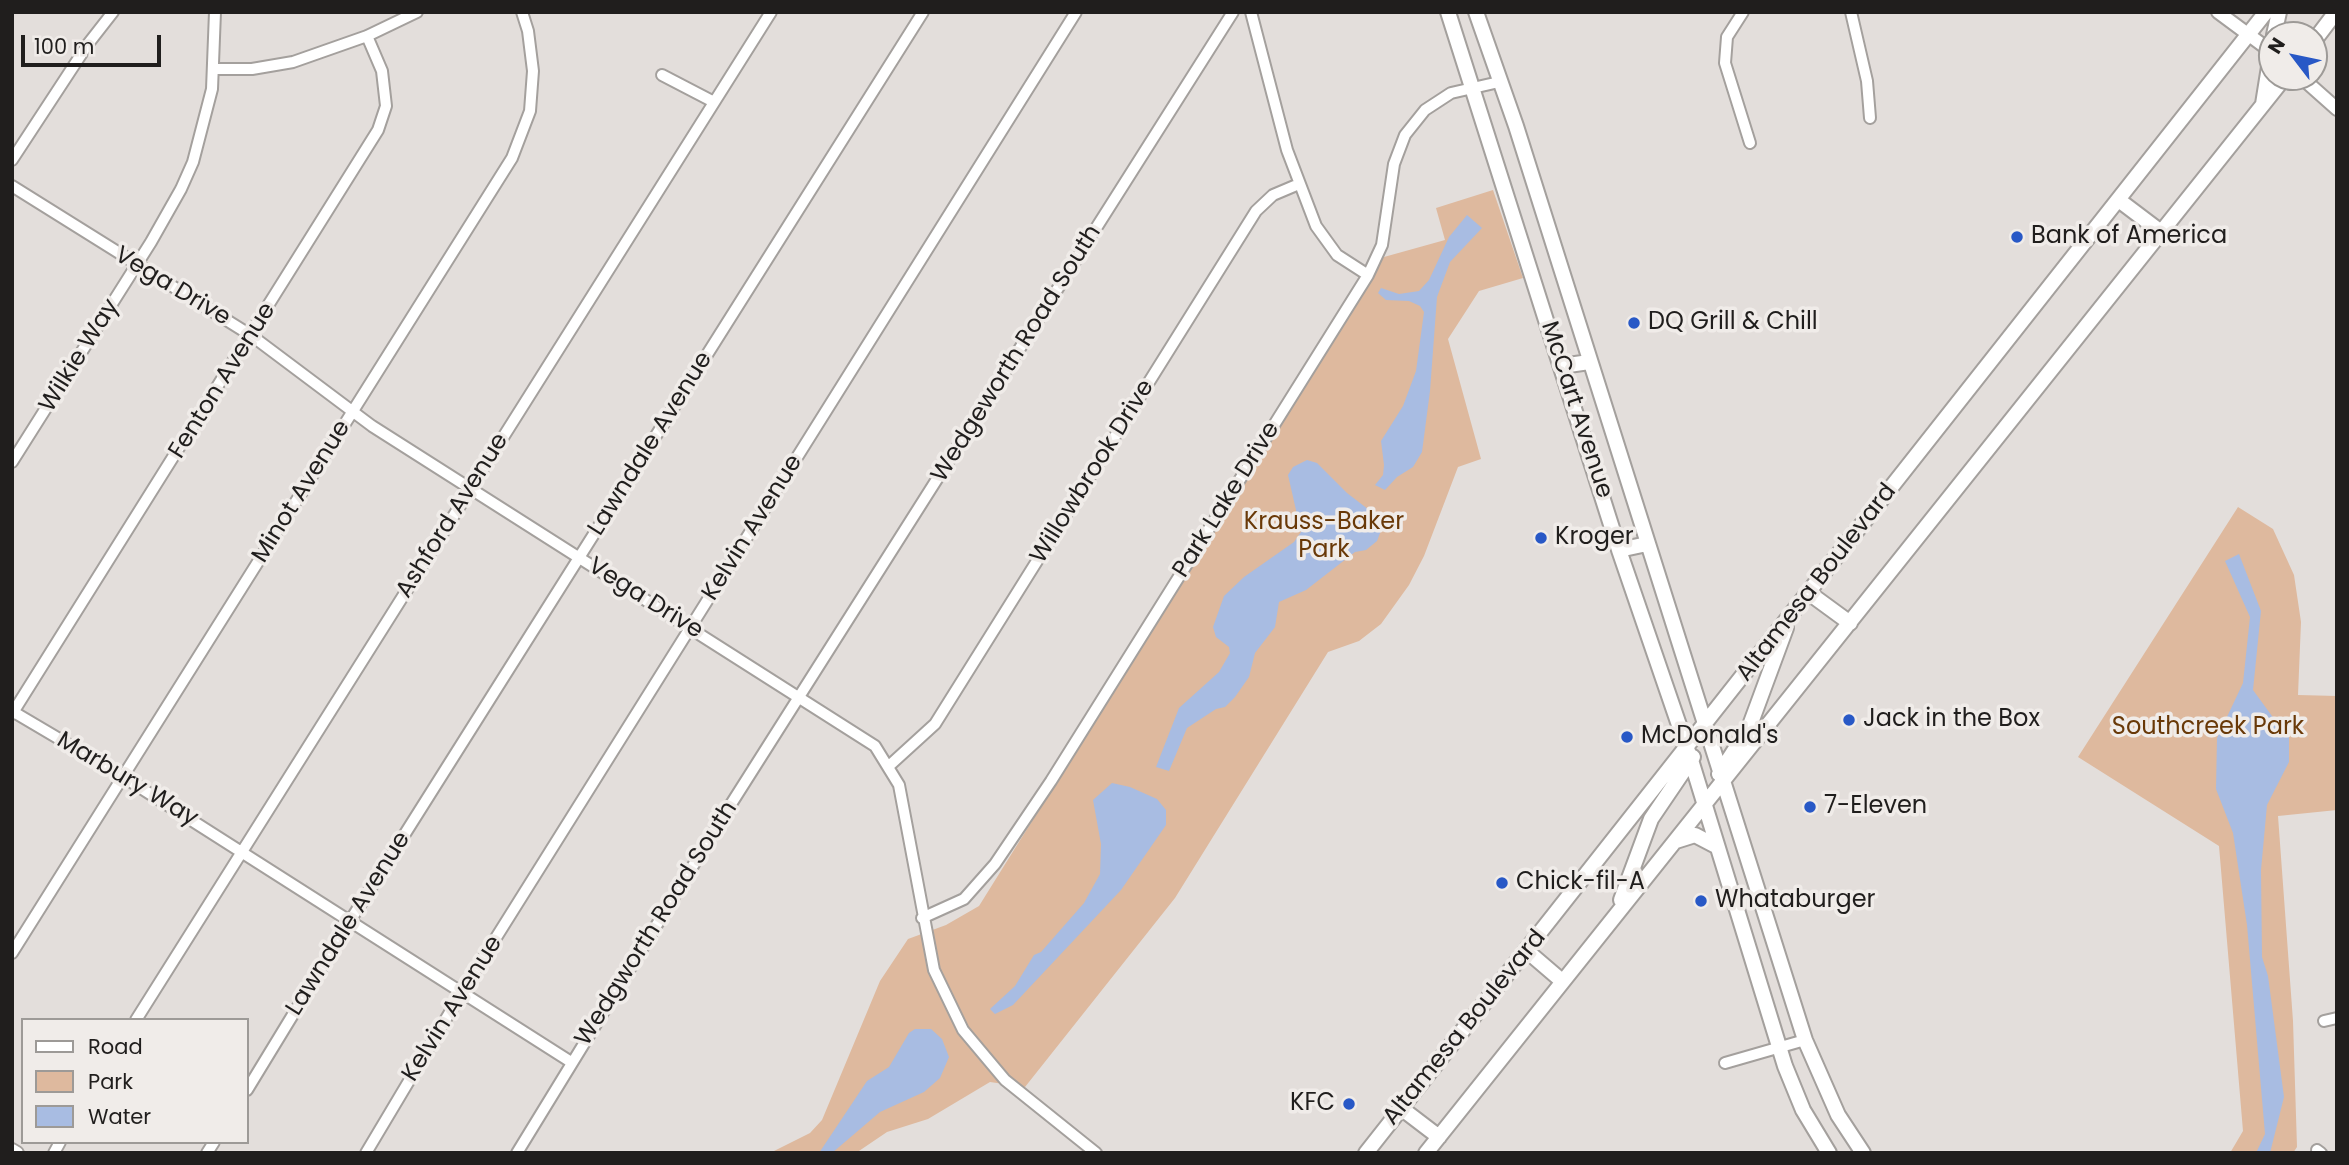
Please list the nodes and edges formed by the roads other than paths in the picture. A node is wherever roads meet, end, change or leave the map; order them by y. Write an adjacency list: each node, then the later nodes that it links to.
1 (113, 12): 31 (street)
2 (215, 12): 19 (street, Wilkie Way)
3 (417, 12): 17 (street)
4 (522, 12): 41 (street, Minot Avenue)
5 (771, 12): 26 (street, Ashford Avenue)
6 (923, 12): 46 (street, Lawndale Avenue)
7 (1076, 12): 50 (street, Kelvin Avenue)
8 (1233, 12): 51 (street, Wedgeworth Road South)
9 (1251, 12): 32 (street)
10 (1448, 12): 22 (main road, McCart Avenue)
11 (1476, 12): 21 (main road, McCart Avenue)
12 (1743, 12): 30 (street)
13 (1852, 12): 29 (street)
14 (2218, 12): 16 (street)
15 (2266, 12): 16 (main road, Altamesa Boulevard)
16 (2249, 34): 18 (street); 34 (main road, Altamesa Boulevard)
17 (367, 36): 19 (street); 38 (street, Fenton Avenue)
18 (2258, 41)
19 (214, 69): 36 (street, Wilkie Way)
20 (662, 75): 26 (street)
21 (1499, 82): 22 (street, Park Lake Drive); 39 (main road, McCart Avenue)
22 (1473, 88): 37 (street, Park Lake Drive); 40 (main road, McCart Avenue)
23 (2265, 91): 27 (main road)
24 (2275, 91): 27 (main road, Altamesa Boulevard)
25 (2317, 91): 28 (street)
26 (712, 101): 43 (street, Ashford Avenue)
27 (2263, 106): 35 (main road, Altamesa Boulevard)
28 (2337, 108)
29 (1870, 118)
30 (1750, 143)
31 (12, 160)
32 (1298, 184): 37 (street); 55 (street, Willowbrook Drive)
33 (12, 186): 36 (street, Vega Drive)
34 (2120, 201): 35 (main road); 47 (main road, Altamesa Boulevard)
35 (2161, 232): 49 (main road, Altamesa Boulevard)
36 (137, 265): 38 (street, Vega Drive); 42 (street, Wilkie Way)
37 (1368, 275): 63 (street, Park Lake Drive)
38 (252, 336): 41 (street, Vega Drive); 52 (street, Fenton Avenue)
39 (1589, 362): 40 (main road); 44 (main road, McCart Avenue)
40 (1562, 366): 45 (main road, McCart Avenue)
41 (353, 412): 43 (street, Vega Drive); 56 (street, Minot Avenue)
42 (12, 461)
43 (470, 487): 46 (street, Vega Drive); 61 (street, Ashford Avenue)
44 (1647, 544): 45 (main road); 53 (main road, McCart Avenue)
45 (1619, 550): 54 (main road, McCart Avenue)
46 (579, 557): 50 (street, Vega Drive); 64 (street, Lawndale Avenue)
47 (1809, 593): 48 (main road, Altamesa Boulevard); 49 (main road)
48 (1790, 617): 53 (main road, Altamesa Boulevard); 57 (main road)
49 (1850, 623): 57 (main road, Altamesa Boulevard)
50 (690, 627): 51 (street, Vega Drive); 68 (street, Kelvin Avenue)
51 (801, 697): 55 (street, Vega Drive); 74 (street, Wedgworth Road South)
52 (13, 712): 56 (street, Marbury Way)
53 (1704, 726): 54 (main road, Altamesa Boulevard); 57 (main road, McCart Avenue)
54 (1689, 754): 58 (main road, McCart Avenue); 62 (main road); 65 (main road, Altamesa Boulevard)
55 (890, 765): 63 (street, Vega Drive)
56 (122, 776): 61 (street, Marbury Way); 66 (street, Minot Avenue)
57 (1722, 776): 58 (main road, Altamesa Boulevard); 72 (main road, McCart Avenue)
58 (1703, 805): 59 (main road, Altamesa Boulevard); 60 (main road, McCart Avenue)
59 (1673, 842): 60 (main road); 62 (main road, Altamesa Boulevard)
60 (1716, 846): 73 (main road, McCart Avenue)
61 (241, 851): 64 (street, Marbury Way); 69 (street, Ashford Avenue)
62 (1618, 911): 67 (main road, Altamesa Boulevard)
63 (922, 918): 83 (street, Vega Drive)
64 (350, 920): 68 (street, Marbury Way); 76 (street, Lawndale Avenue)
65 (1527, 951): 67 (main road); 77 (main road, Altamesa Boulevard)
66 (12, 953)
67 (1562, 981): 78 (main road, Altamesa Boulevard)
68 (462, 992): 74 (street, Marbury Way); 81 (street, Kelvin Avenue)
69 (137, 1018)
70 (2337, 1018): 71 (street)
71 (2324, 1021)
72 (1805, 1040): 73 (street); 87 (main road, McCart Avenue)
73 (1780, 1048): 75 (street); 86 (main road, McCart Avenue)
74 (571, 1062): 82 (street, Wedgworth Road South)
75 (1725, 1063)
76 (248, 1088)
77 (1401, 1108): 78 (main road); 84 (main road, Altamesa Boulevard)
78 (1439, 1137): 85 (main road, Altamesa Boulevard)
79 (12, 1150): 80 (street)
80 (17, 1153)
81 (366, 1153)
82 (517, 1153)
83 (1096, 1153)
84 (1366, 1153)
85 (1426, 1153)
86 (1829, 1153)
87 (1863, 1153)

